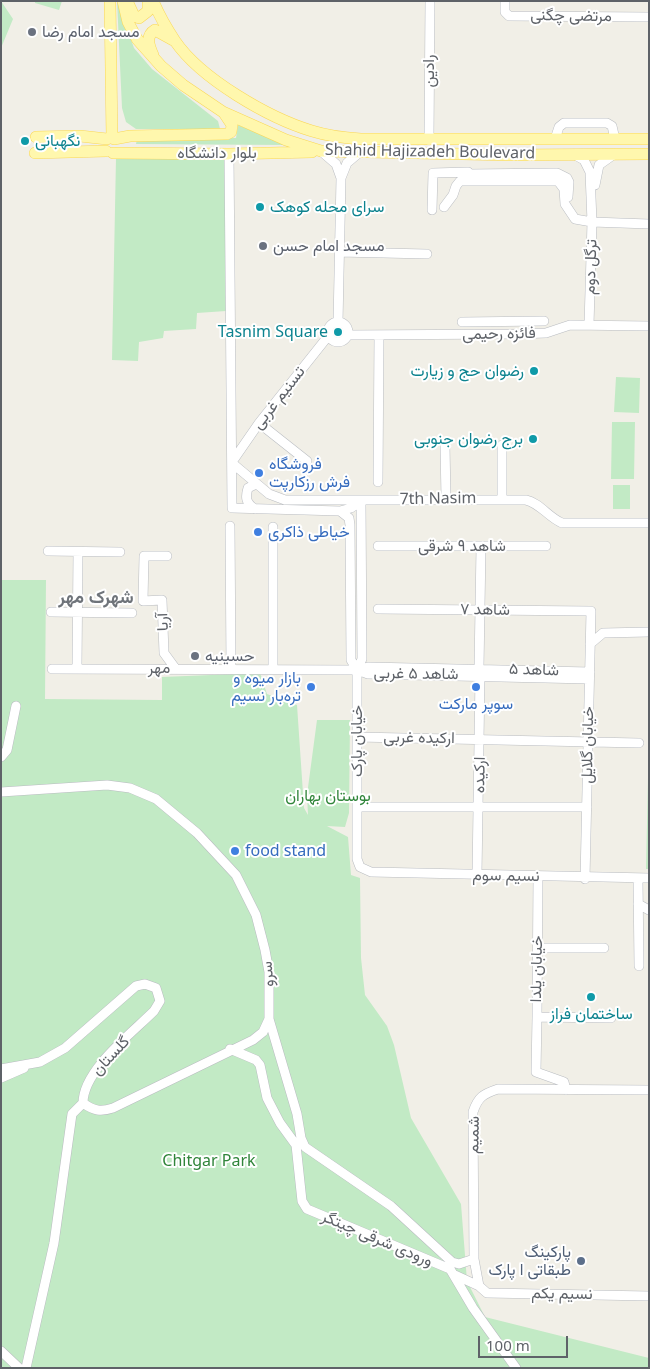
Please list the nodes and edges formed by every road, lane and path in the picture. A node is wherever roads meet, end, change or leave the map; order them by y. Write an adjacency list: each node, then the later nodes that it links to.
1 (110, 1): 14 (main road)
2 (123, 1): 10 (main road, Shahid Hajizadeh Boulevard)
3 (127, 1): 4 (main road)
4 (148, 1)
5 (152, 1): 9 (main road, Shahid Hajizadeh Boulevard)
6 (430, 1): 18 (street, رادین)
7 (505, 1): 8 (street, مرتضی چگنی)
8 (649, 18)
9 (176, 43): 10 (main road); 18 (main road, Shahid Hajizadeh Boulevard)
10 (154, 59): 11 (main road, Shahid Hajizadeh Boulevard)
11 (223, 112): 12 (main road, بلوار دانشگاه); 19 (main road, Shahid Hajizadeh Boulevard)
12 (153, 136): 14 (main road, بلوار دانشگاه); 23 (main road)
13 (36, 137): 14 (main road, بلوار دانشگاه)
14 (111, 139): 20 (main road)
15 (560, 139): 16 (main road, Shahid Hajizadeh Boulevard); 16 (street); 18 (main road, Shahid Hajizadeh Boulevard); 25 (main road)
16 (615, 139): 17 (main road, Shahid Hajizadeh Boulevard)
17 (649, 139)
18 (429, 140)
19 (322, 151): 21 (main road, Shahid Hajizadeh Boulevard); 24 (main road, بلوار دانشگاه); 28 (street)
20 (109, 152): 22 (main road, بلوار دانشگاه); 23 (main road, بلوار دانشگاه)
21 (360, 152): 25 (main road, Shahid Hajizadeh Boulevard); 28 (street)
22 (35, 153)
23 (154, 153): 24 (main road, بلوار دانشگاه)
24 (229, 154): 51 (street)
25 (569, 154): 27 (main road, Shahid Hajizadeh Boulevard); 32 (street, ترگل دوم)
26 (649, 154): 27 (main road, Shahid Hajizadeh Boulevard)
27 (613, 155): 32 (street, ترگل دوم)
28 (341, 178): 35 (street)
29 (469, 178): 30 (street); 31 (street); 33 (street)
30 (444, 207)
31 (432, 210)
32 (592, 210): 33 (street, ترگل دوم)
33 (592, 222): 34 (street); 41 (street, ترگل دوم)
34 (649, 224)
35 (339, 252): 36 (street); 39 (street)
36 (427, 254)
37 (518, 321): 38 (street); 40 (street); 43 (street)
38 (544, 321)
39 (338, 322): 44 (street); 45 (street)
40 (462, 322)
41 (589, 325): 42 (street, فائزه رحیمی); 43 (street, فائزه رحیمی)
42 (649, 326)
43 (518, 334): 46 (street, فائزه رحیمی)
44 (328, 335): 45 (street); 47 (street, تسنیم غربی)
45 (347, 335): 46 (street, فائزه رحیمی)
46 (379, 335): 52 (street)
47 (259, 423): 50 (street); 51 (street, تسنیم غربی)
48 (445, 445): 55 (street)
49 (502, 445): 54 (street)
50 (307, 462)
51 (232, 463): 53 (street, 7th Nasim); 57 (street)
52 (378, 482)
53 (256, 484): 56 (street, 7th Nasim); 57 (street)
54 (502, 498): 55 (street, 7th Nasim); 59 (street, 7th Nasim)
55 (446, 499): 56 (street, 7th Nasim)
56 (361, 501): 58 (street); 82 (street, خیابان پارک)
57 (255, 509): 58 (street)
58 (340, 511): 82 (street, خیابان پارک)
59 (649, 523)
60 (230, 526): 79 (street)
61 (273, 527): 81 (street)
62 (378, 546): 64 (street, شاهد ۹ شرقی)
63 (546, 546): 64 (street, شاهد ۹ شرقی)
64 (480, 547): 70 (street, ارکیده)
65 (48, 551): 66 (street)
66 (78, 552): 67 (street); 73 (street)
67 (120, 552)
68 (167, 556): 78 (street, آریا)
69 (378, 609): 70 (street, شاهد ۷)
70 (480, 610): 71 (street, شاهد ۷); 83 (street, ارکیده)
71 (591, 611): 76 (street, خیابان گلایل)
72 (52, 612): 73 (street)
73 (78, 612): 74 (street); 77 (street)
74 (132, 613)
75 (649, 632): 76 (street)
76 (590, 644): 84 (street, خیابان گلایل)
77 (77, 668): 78 (street, مهر); 80 (street, مهر)
78 (174, 668): 79 (street, مهر)
79 (231, 668): 81 (street, مهر)
80 (52, 669)
81 (273, 669): 82 (street, مهر)
82 (357, 670): 83 (street, شاهد ۵ غربی); 86 (street, خیابان پارک)
83 (479, 672): 84 (street, شاهد ۵); 87 (street, ارکیده)
84 (589, 676): 88 (street, خیابان گلایل)
85 (16, 706): 90 (street)
86 (357, 737): 87 (street, ارکیده غربی); 93 (street, خیابان پارک)
87 (481, 740): 88 (street, ارکیده غربی); 92 (street, ارکیده)
88 (588, 742): 89 (street); 94 (street, خیابان گلایل)
89 (639, 743)
90 (1, 757)
91 (1, 792): 108 (street, سرو)
92 (480, 806): 93 (street); 94 (street); 96 (street, ارکیده)
93 (357, 807): 95 (street, خیابان پارک)
94 (587, 807): 98 (street, خیابان گلایل)
95 (364, 870): 96 (street, نسیم سوم)
96 (478, 875): 97 (street, نسیم سوم)
97 (538, 877): 98 (street, نسیم سوم); 103 (street, خیابان یلدا)
98 (585, 878): 100 (street, نسیم سوم)
99 (649, 878): 100 (street, نسیم سوم)
100 (638, 879): 101 (street)
101 (638, 904): 102 (street); 105 (street)
102 (649, 910)
103 (538, 948): 104 (street); 106 (street, خیابان یلدا)
104 (604, 948)
105 (639, 966)
106 (537, 1017): 107 (street, خیابان یلدا); 113 (street)
107 (611, 1018)
108 (269, 1019): 109 (street); 116 (street, سرو)
109 (230, 1049): 115 (street); 118 (street, ورودی شرقی چیتگر)
110 (40, 1062): 111 (street, گلستان); 112 (street); 115 (street, گلستان)
111 (1, 1069)
112 (1, 1078)
113 (566, 1090): 114 (street, شمیم); 117 (street, شمیم)
114 (649, 1090)
115 (83, 1103): 123 (street)
116 (448, 1259): 117 (street, سرو); 118 (street)
117 (474, 1259): 119 (street, شمیم)
118 (452, 1272): 119 (street, ورودی شرقی چیتگر); 124 (street)
119 (479, 1286): 120 (street, نسیم یکم)
120 (649, 1296)
121 (1, 1352): 122 (street)
122 (19, 1368)
123 (26, 1368)
124 (516, 1368)

